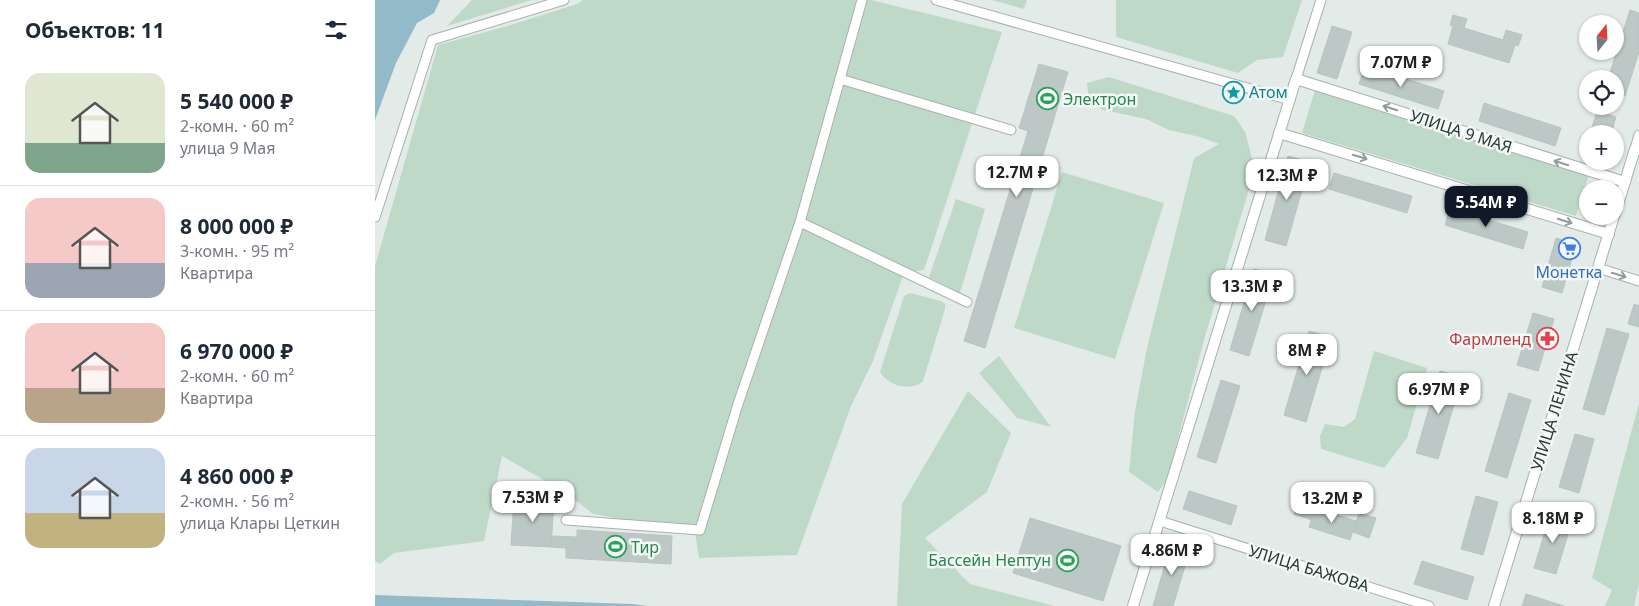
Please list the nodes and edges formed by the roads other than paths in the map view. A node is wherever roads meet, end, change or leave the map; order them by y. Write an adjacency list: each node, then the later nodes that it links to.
1 (564, 0): 14 (street)
2 (863, 0): 5 (street)
3 (936, 0): 7 (street)
4 (1321, 0): 6 (street)
5 (840, 79): 8 (street); 15 (street)
6 (1296, 79): 7 (street); 12 (street, УЛИЦА 9 МАЯ, one-way to 6)
7 (1290, 100): 9 (street)
8 (1011, 130)
9 (1279, 133): 17 (street, one-way to 17); 22 (street)
10 (1639, 136): 11 (street, УЛИЦА ЛЕНИНА)
11 (1637, 149): 12 (street, УЛИЦА ЛЕНИНА)
12 (1625, 182): 13 (street, УЛИЦА ЛЕНИНА)
13 (1624, 185)
14 (375, 217)
15 (799, 222): 20 (street); 21 (street)
16 (1612, 225): 17 (street, УЛИЦА ЛЕНИНА)
17 (1609, 234): 18 (street, УЛИЦА ЛЕНИНА)
18 (1598, 268): 19 (street, one-way to 19); 25 (street, УЛИЦА ЛЕНИНА)
19 (1639, 281)
20 (967, 302)
21 (566, 520)
22 (1159, 522): 23 (street); 24 (street, УЛИЦА БАЖОВА)
23 (1133, 606)
24 (1429, 606)
25 (1494, 606)

